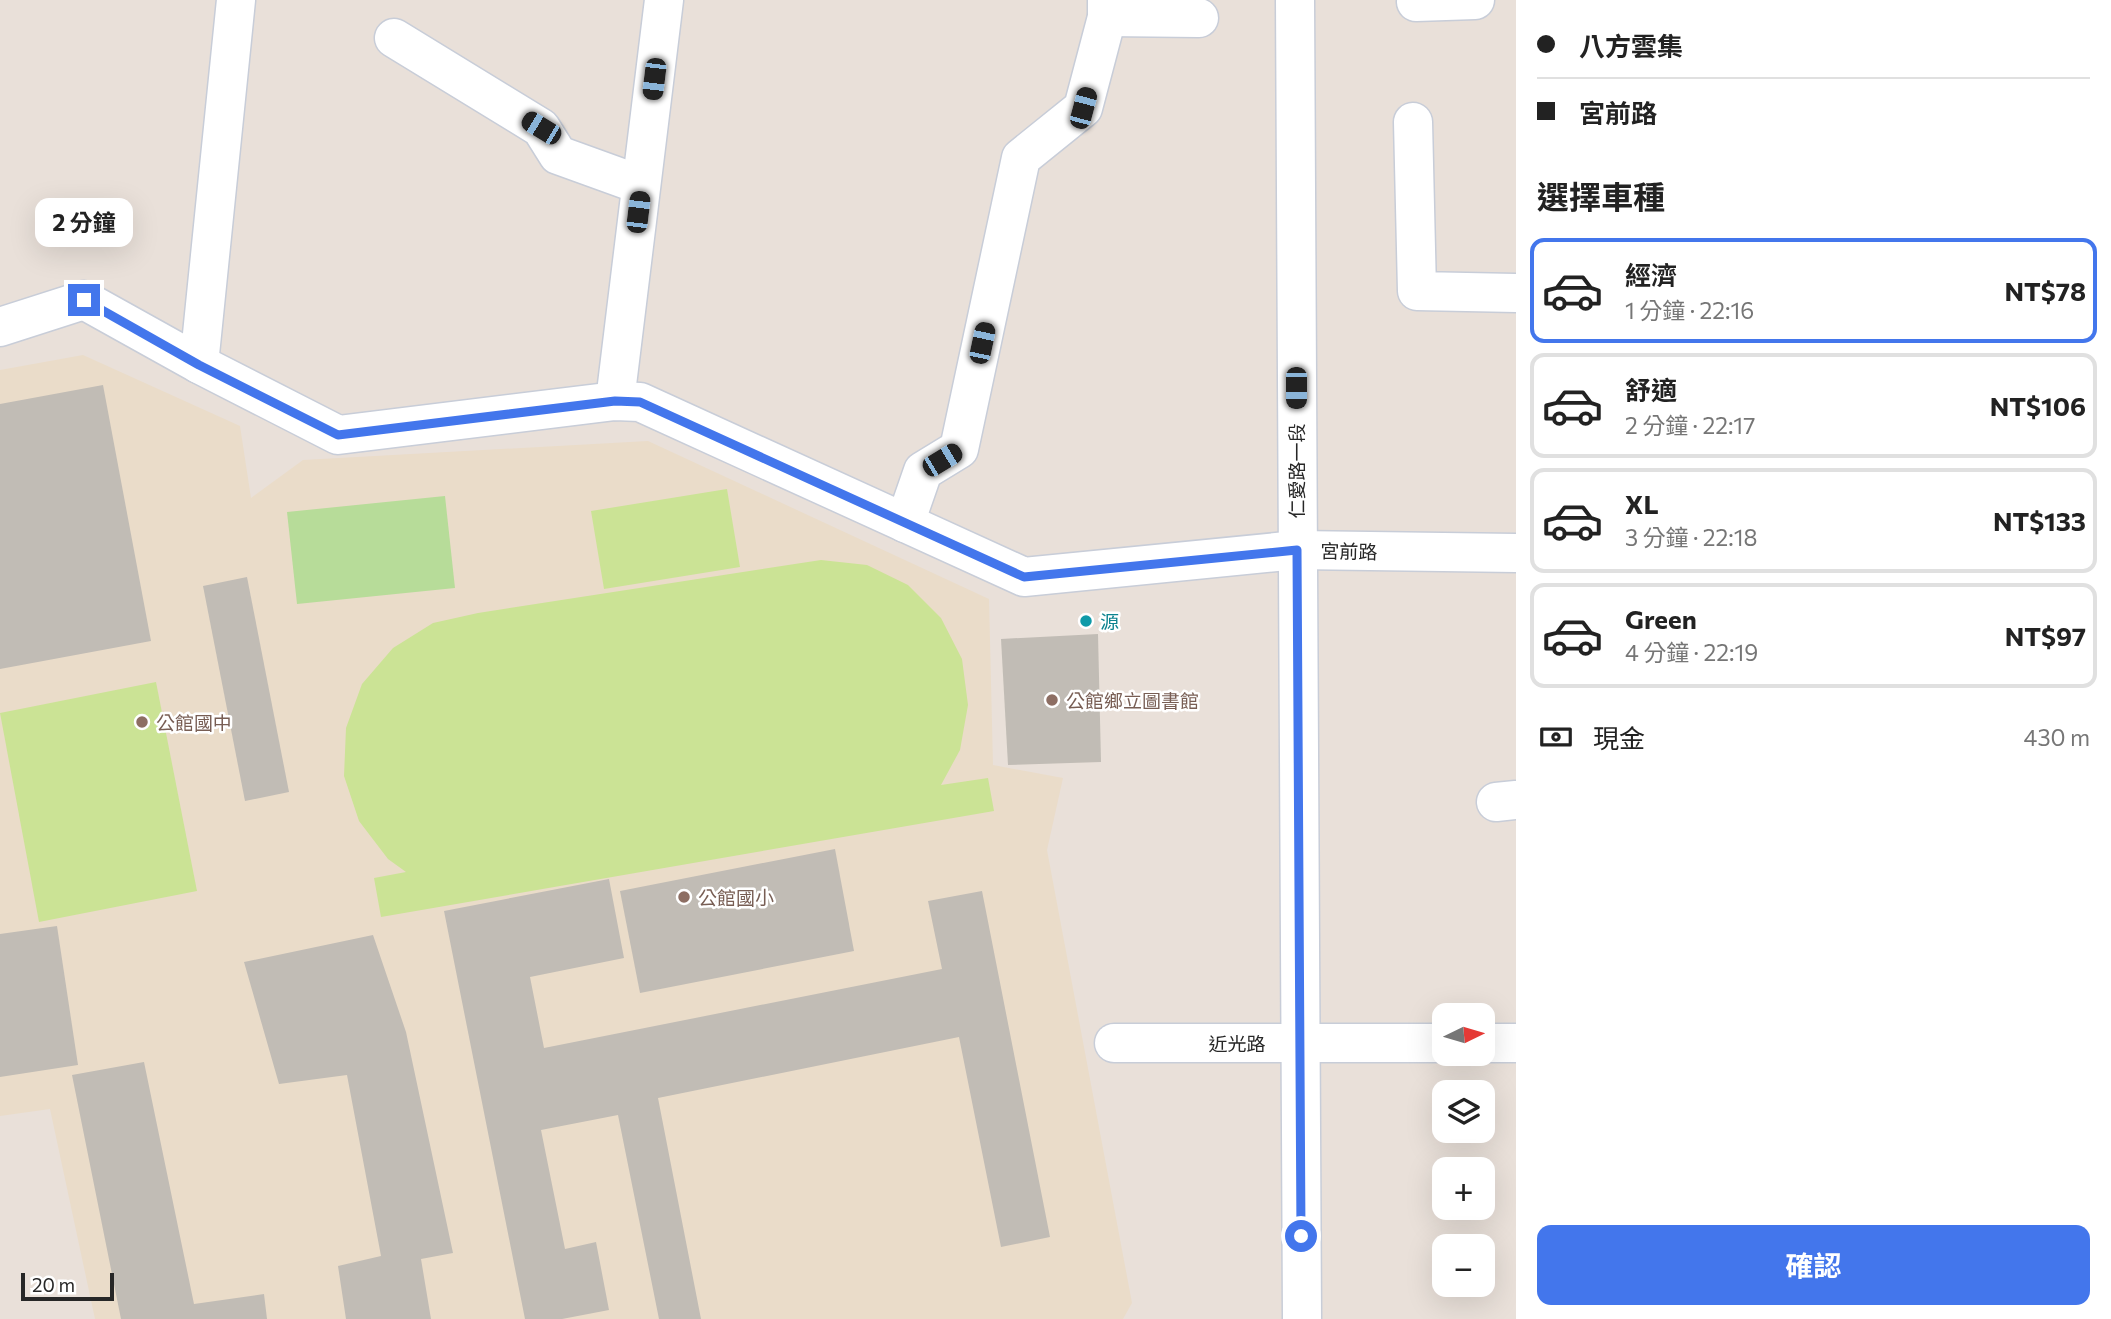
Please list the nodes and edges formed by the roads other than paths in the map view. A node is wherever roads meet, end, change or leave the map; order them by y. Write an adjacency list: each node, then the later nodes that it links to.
1 (236, 0): 13 (street)
2 (664, 0): 10 (street)
3 (1295, 0): 16 (street, 仁愛路一段)
4 (1475, 0): 5 (street)
5 (1416, 2)
6 (1107, 8): 7 (street); 15 (street)
7 (1199, 18)
8 (394, 38): 10 (street)
9 (1413, 122): 11 (street)
10 (641, 185): 14 (street)
11 (1516, 293)
12 (0, 327): 13 (street, 宮前路)
13 (199, 365): 14 (street, 宮前路)
14 (615, 401): 15 (street, 宮前路)
15 (905, 523): 16 (street, 宮前路)
16 (1297, 550): 17 (street, 宮前路); 19 (street, 仁愛路一段)
17 (1516, 554)
18 (1114, 1043): 19 (street, 近光路)
19 (1300, 1043): 20 (street, 近光路); 23 (street, 仁愛路一段)
20 (1432, 1043)
21 (1495, 1043): 22 (street)
22 (1516, 1043)
23 (1302, 1319)

